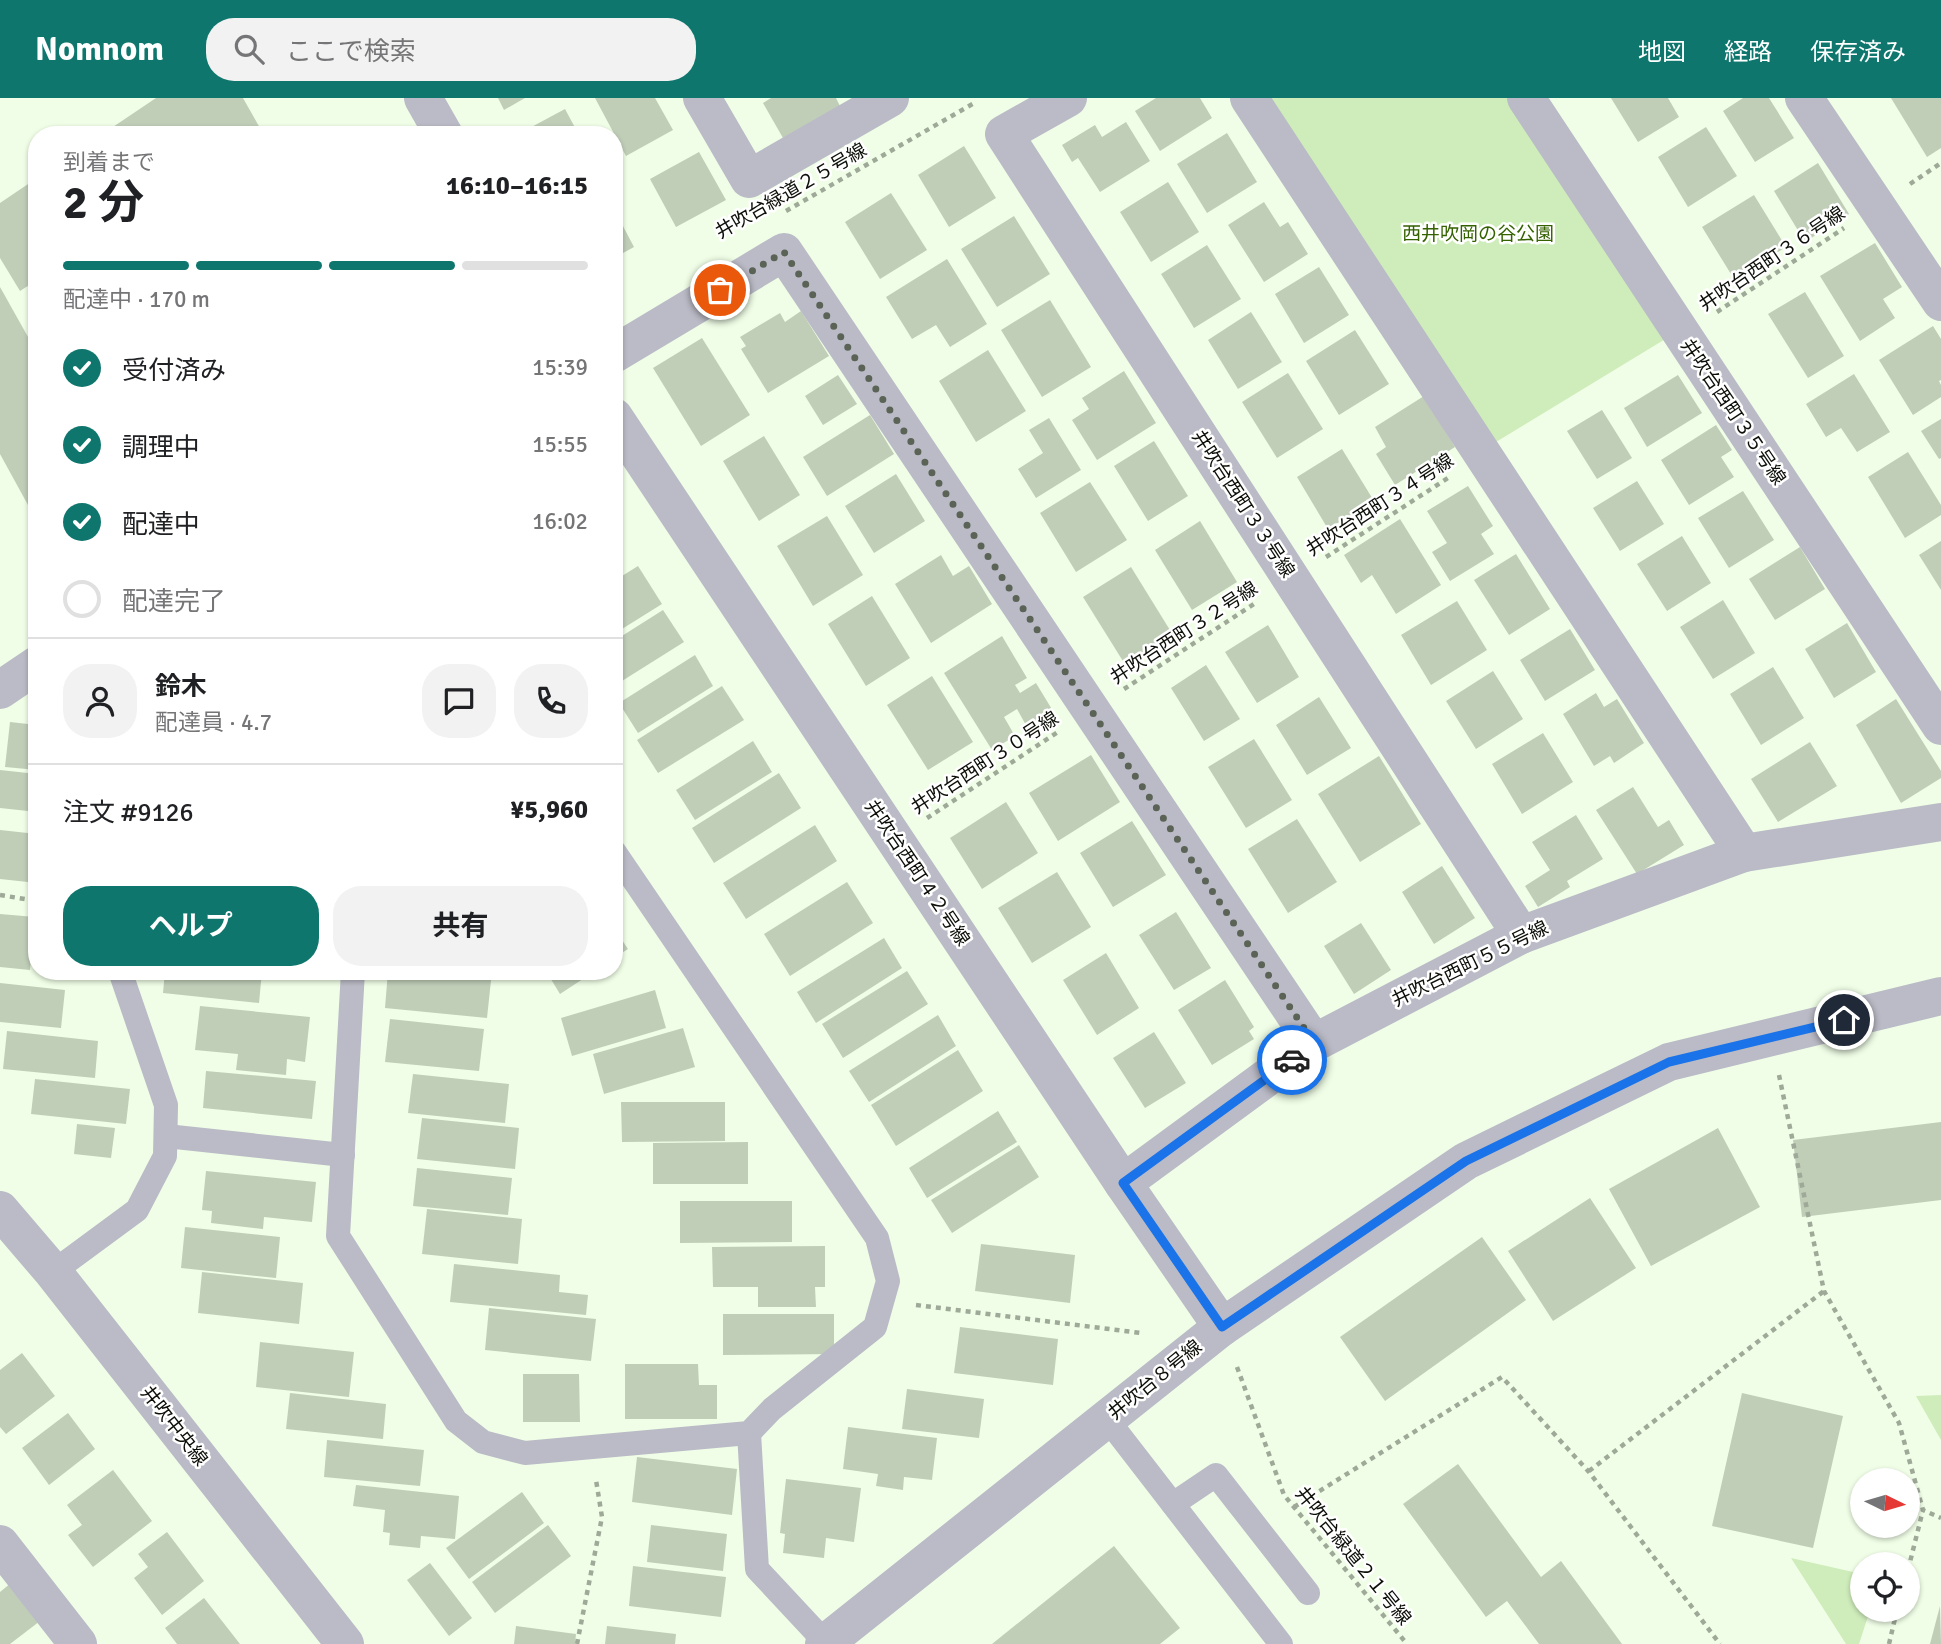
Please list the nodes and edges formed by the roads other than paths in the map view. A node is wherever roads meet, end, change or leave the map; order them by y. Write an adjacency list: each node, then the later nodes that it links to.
1 (423, 98): 8 (street)
2 (702, 98): 3 (street)
3 (890, 98)
4 (1068, 98): 18 (street, 井吹台西町３３号線)
5 (1249, 98): 16 (street)
6 (1526, 98): 14 (street, 井吹台西町３５号線)
7 (1804, 98): 9 (street)
8 (439, 126)
9 (1941, 302)
10 (623, 349): 22 (street)
11 (623, 431): 25 (street, 井吹台西町４２号線)
12 (28, 671): 13 (street)
13 (0, 690)
14 (1941, 726)
15 (1941, 822): 16 (street, 井吹台西町５５号線)
16 (1744, 853): 18 (street, 井吹台西町５５号線)
17 (623, 864): 30 (lane)
18 (1521, 935): 22 (street, 井吹台西町５５号線)
19 (123, 980): 23 (lane)
20 (353, 980): 24 (lane)
21 (1941, 996): 28 (street, 井吹台８号線)
22 (1314, 1043): 25 (street, 井吹台西町５５号線)
23 (166, 1136): 24 (lane); 27 (lane)
24 (343, 1155): 30 (lane)
25 (1123, 1183): 28 (street, 井吹台西町４２号線)
26 (0, 1210): 27 (street, 井吹中央線)
27 (53, 1272): 36 (street, 井吹中央線)
28 (1222, 1327): 29 (street, 井吹台８号線)
29 (1107, 1419): 31 (lane); 34 (street, 井吹台８号線)
30 (749, 1433): 34 (lane)
31 (1173, 1504): 33 (lane); 37 (lane)
32 (0, 1544): 35 (street)
33 (1308, 1593)
34 (825, 1643)
35 (78, 1644)
36 (345, 1644)
37 (1280, 1644)

